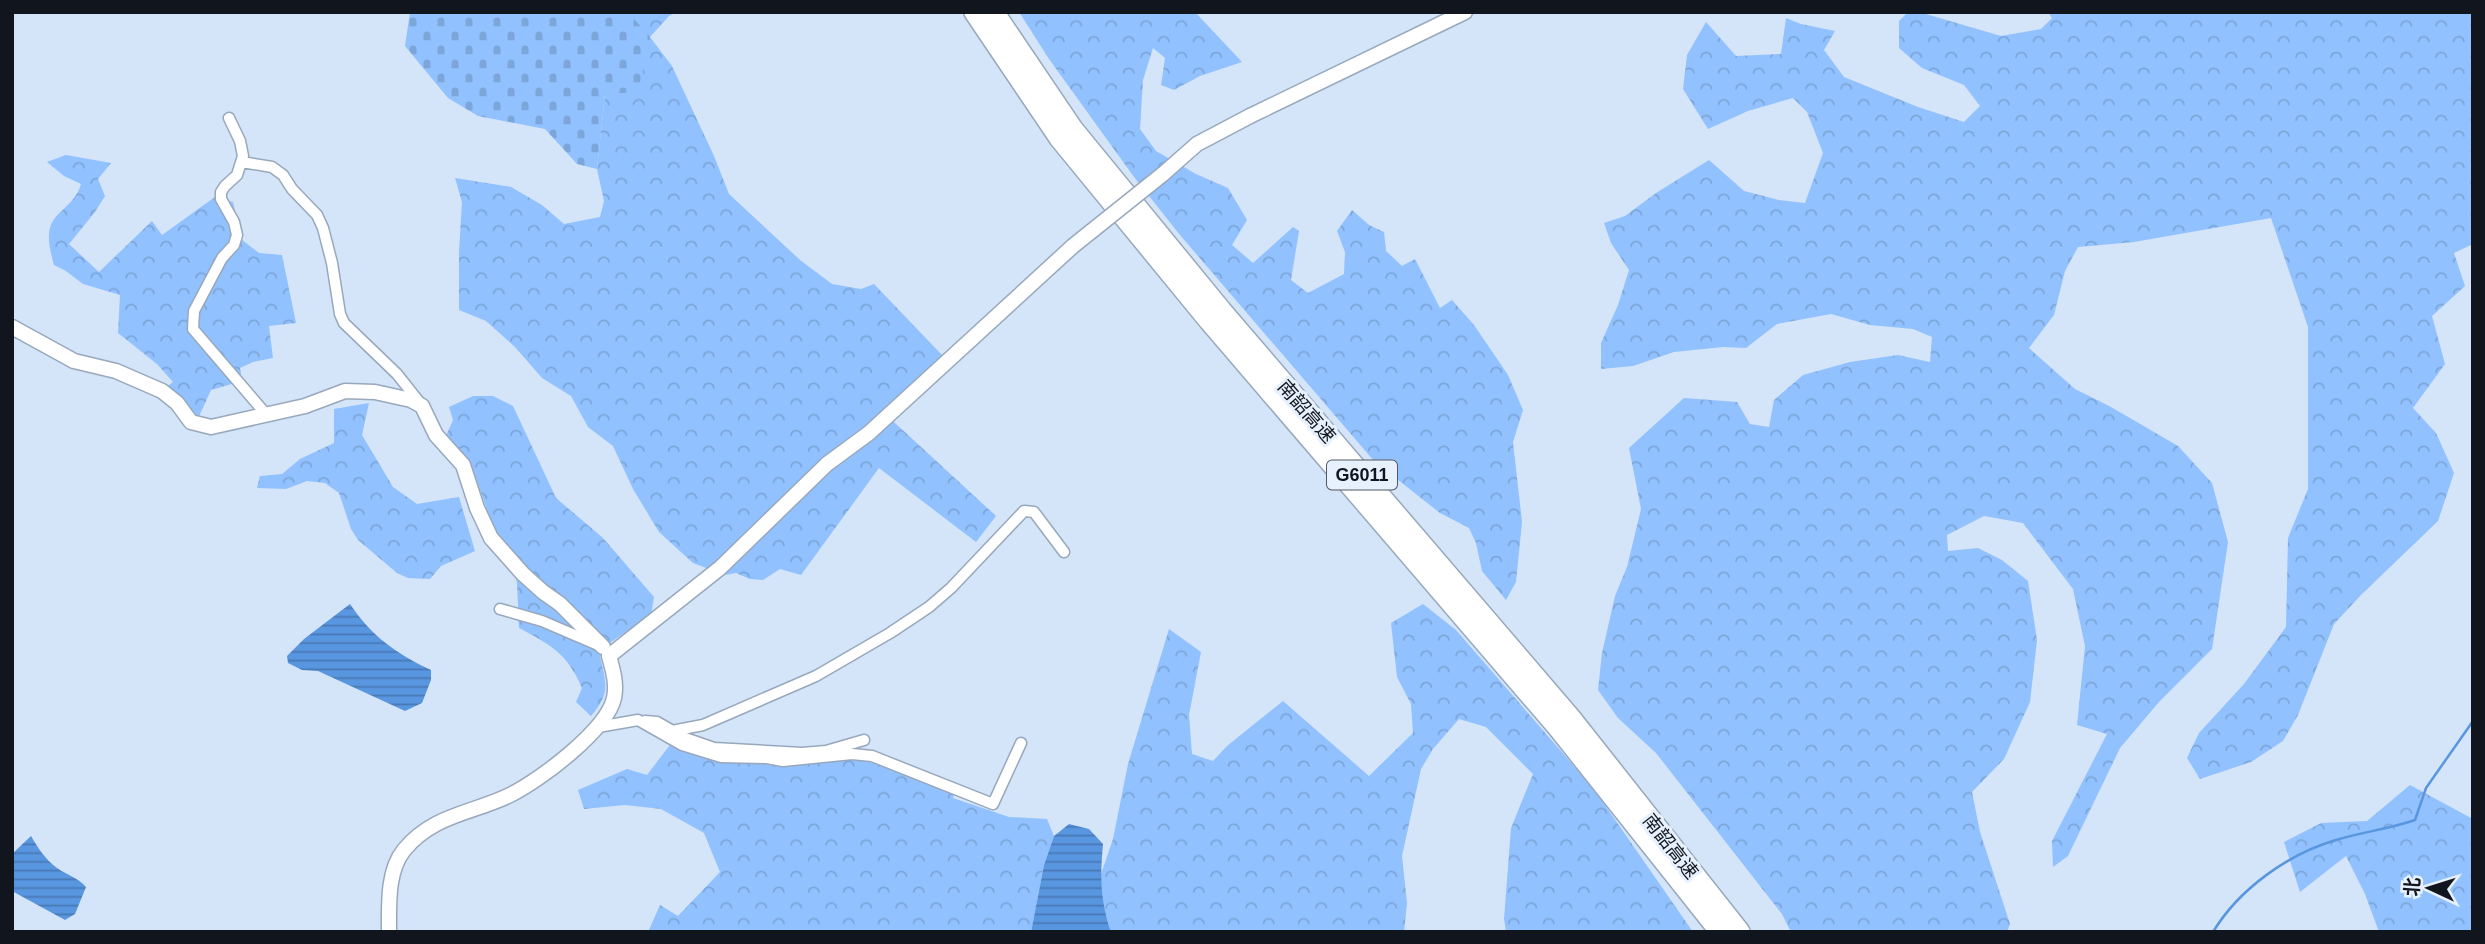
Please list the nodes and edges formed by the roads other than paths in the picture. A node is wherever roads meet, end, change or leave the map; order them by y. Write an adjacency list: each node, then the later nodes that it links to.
1 (975, 12): 18 (highway, 南韶高速 / G6011)
2 (993, 12): 19 (highway, 南韶高速 / G6011)
3 (1465, 12): 11 (street, bridge)
4 (229, 118): 5 (street)
5 (242, 162): 7 (street); 8 (street)
6 (12, 327): 8 (street)
7 (422, 406): 8 (street); 11 (street)
8 (265, 413)
9 (1064, 552): 14 (street)
10 (500, 609): 11 (street)
11 (606, 652): 13 (street)
12 (638, 720): 13 (street); 14 (street); 16 (street)
13 (598, 727): 17 (street)
14 (672, 731): 15 (street)
15 (864, 740)
16 (1021, 743)
17 (389, 932)
18 (1721, 932)
19 (1739, 932)

